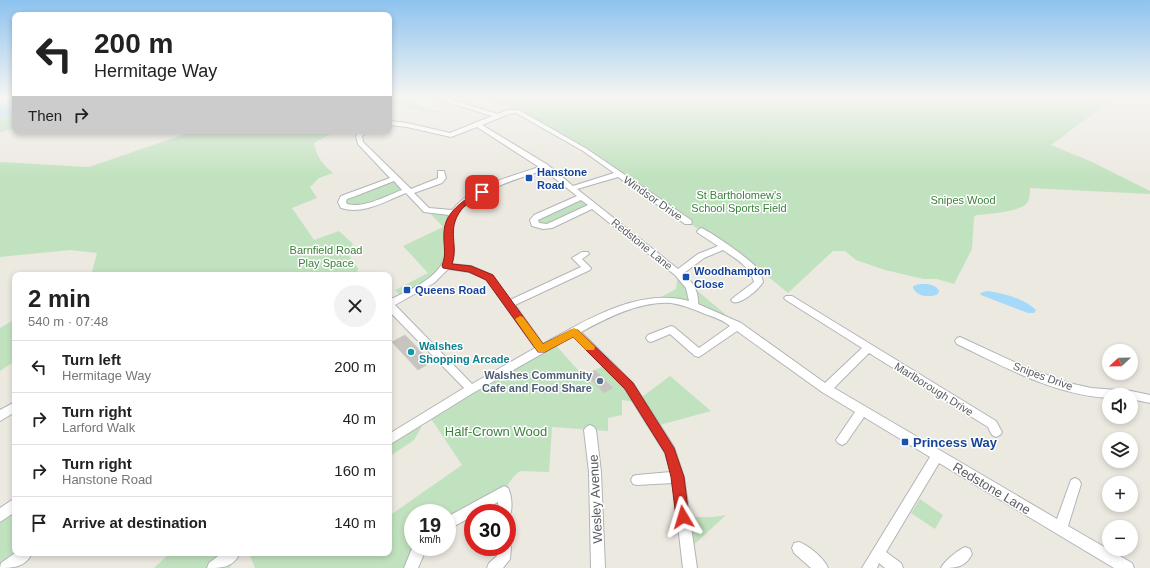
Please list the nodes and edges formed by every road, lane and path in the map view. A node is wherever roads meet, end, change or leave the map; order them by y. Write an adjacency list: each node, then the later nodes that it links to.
1 (394, 124): 4 (street, Windsor Drive)
2 (481, 124): 4 (street, Windsor Drive)
3 (541, 124): 8 (street, Windsor Drive)
4 (478, 125): 6 (street, Redstone Lane)
5 (362, 134): 9 (street)
6 (544, 167): 10 (street, Redstone Lane); 14 (street)
7 (441, 173): 11 (street)
8 (619, 174): 10 (street, Windsor Drive); 15 (street, Windsor Drive)
9 (396, 178): 11 (street); 11 (street)
10 (573, 188): 12 (street, Redstone Lane)
11 (409, 191): 14 (street)
12 (583, 196): 13 (street, Redstone Lane); 13 (street)
13 (594, 205): 20 (street, Redstone Lane)
14 (454, 214): 19 (street)
15 (688, 222)
16 (701, 231): 17 (street)
17 (724, 247): 20 (street); 22 (street)
18 (585, 254): 24 (street)
19 (446, 266): 23 (street); 24 (street)
20 (678, 274): 25 (street, Redstone Lane)
21 (789, 298): 31 (street, Marlborough Drive)
22 (736, 300)
23 (392, 303)
24 (508, 304): 32 (street)
25 (693, 306): 27 (street, Redstone Lane); 28 (street, Redstone Lane)
26 (392, 308): 33 (street)
27 (738, 325): 29 (street); 34 (street, Redstone Lane)
28 (574, 332): 32 (street, Redstone Lane); 46 (street)
29 (651, 338)
30 (960, 341): 35 (street, Snipes Drive)
31 (868, 348): 34 (street); 42 (street, Marlborough Drive)
32 (542, 350): 33 (street, Redstone Lane)
33 (471, 389): 43 (street, Redstone Lane)
34 (826, 389): 39 (street, Redstone Lane)
35 (1102, 392)
36 (1138, 396): 37 (street, Snipes Drive)
37 (1150, 399)
38 (12, 408): 40 (street)
39 (862, 411): 44 (street); 45 (street, Redstone Lane)
40 (0, 416)
41 (590, 430): 65 (street, Wesley Avenue)
42 (996, 432)
43 (392, 438)
44 (842, 440)
45 (936, 456): 53 (street, Redstone Lane); 55 (street)
46 (678, 477): 47 (street); 66 (street)
47 (637, 480)
48 (1075, 484): 53 (street)
49 (483, 504): 50 (street)
50 (504, 504)
51 (12, 506): 52 (street)
52 (0, 516)
53 (1060, 528): 71 (street, Redstone Lane)
54 (799, 548): 67 (street)
55 (878, 554): 68 (street); 69 (street)
56 (965, 554): 70 (street)
57 (21, 556): 61 (street)
58 (229, 556): 62 (street)
59 (416, 556): 63 (street)
60 (503, 556): 64 (street)
61 (6, 568)
62 (214, 568)
63 (411, 568)
64 (494, 568)
65 (598, 568)
66 (690, 568)
67 (821, 568)
68 (869, 568)
69 (896, 568)
70 (948, 568)
71 (1127, 568)

